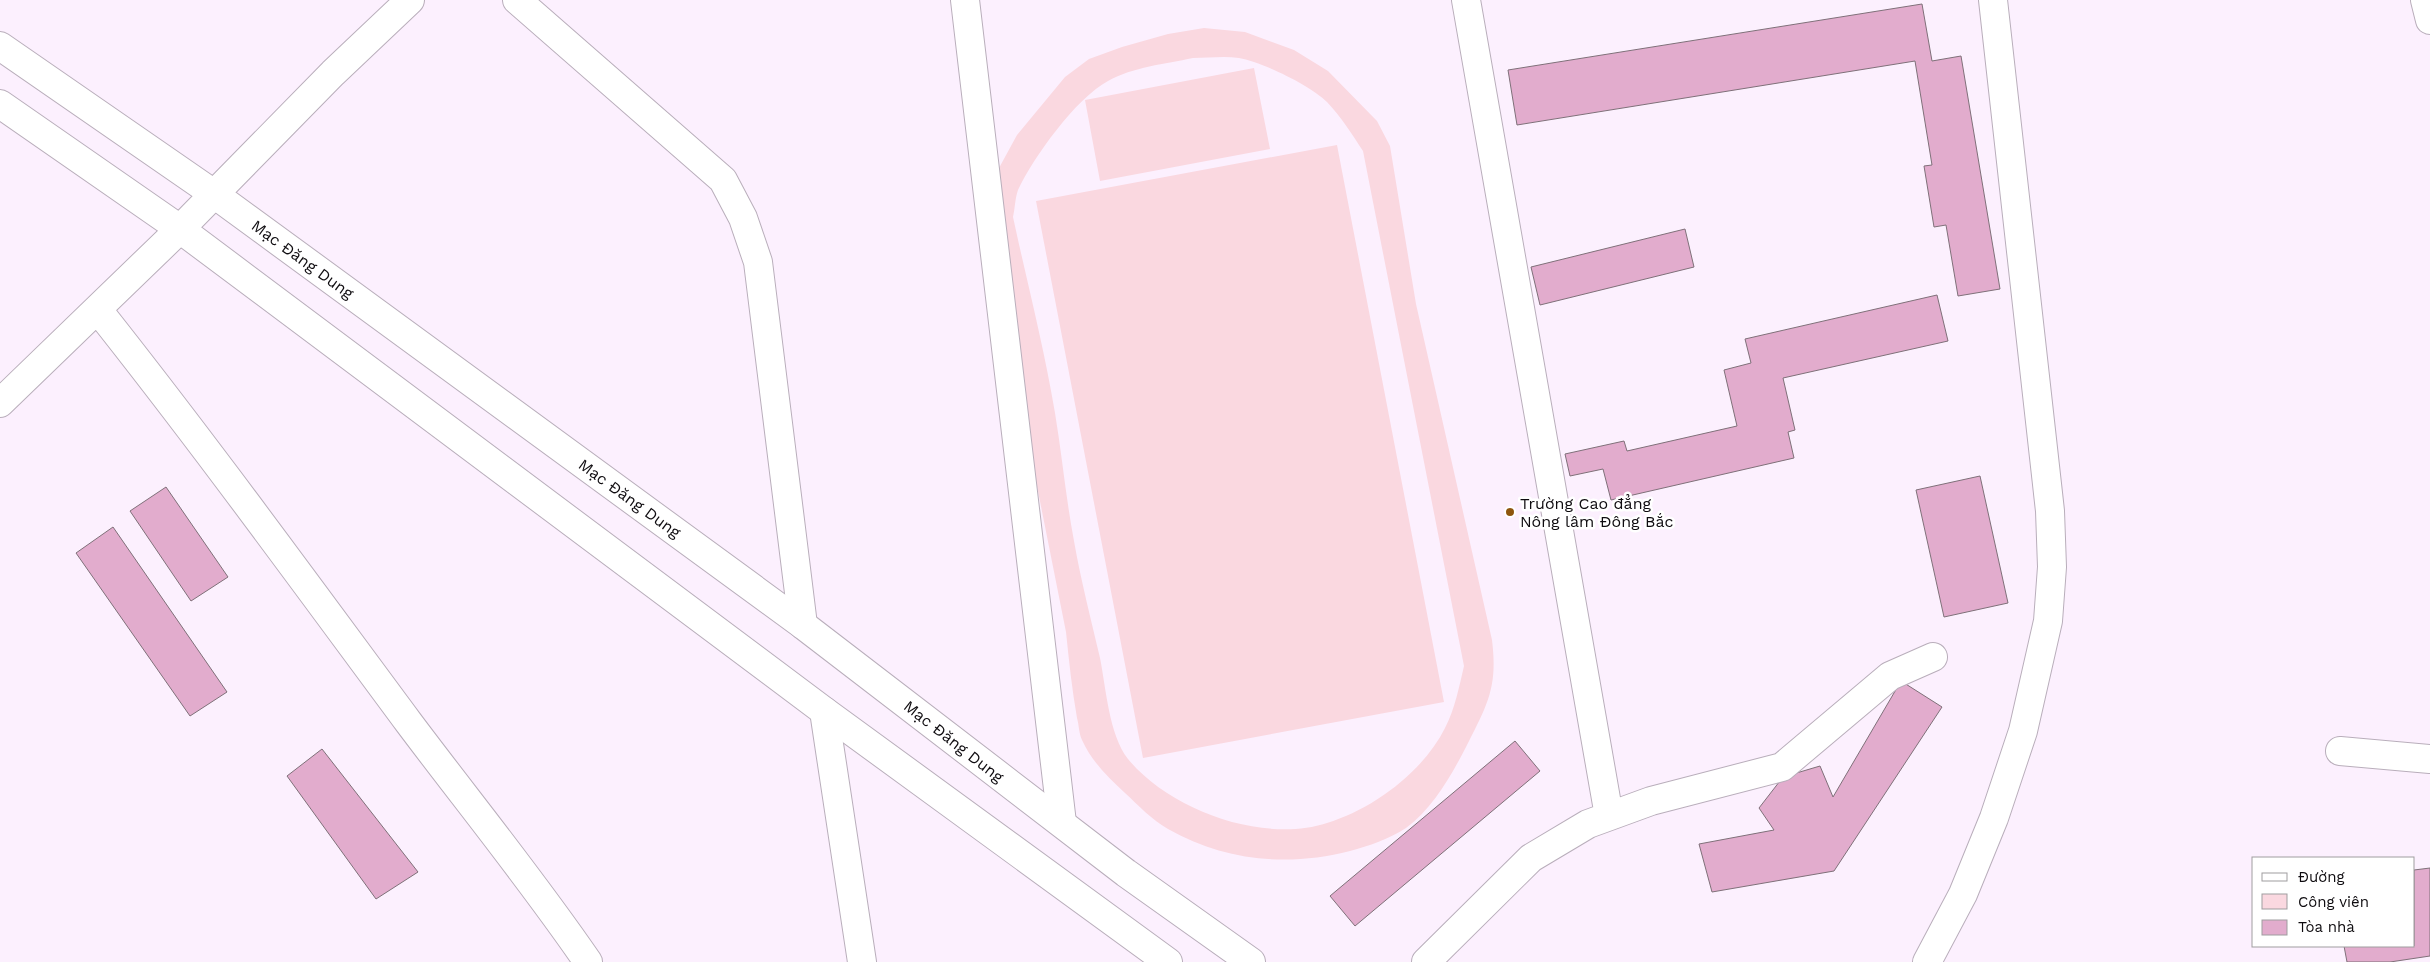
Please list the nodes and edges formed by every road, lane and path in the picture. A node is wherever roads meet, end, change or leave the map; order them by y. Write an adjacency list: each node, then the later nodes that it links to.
1 (410, 0): 10 (main road)
2 (517, 0): 14 (main road)
3 (965, 0): 20 (main road)
4 (1466, 0): 19 (main road)
5 (1993, 0): 26 (main road)
6 (2425, 0): 7 (main road)
7 (2430, 20)
8 (0, 46): 10 (main road, Mạc Đăng Dung)
9 (0, 104): 11 (main road)
10 (214, 194): 11 (main road); 14 (main road, Mạc Đăng Dung)
11 (180, 229): 12 (main road); 16 (main road)
12 (98, 310): 13 (main road); 21 (main road)
13 (0, 403)
14 (803, 624): 20 (main road, Mạc Đăng Dung)
15 (1933, 657): 19 (main road)
16 (824, 711): 22 (main road); 23 (main road)
17 (2340, 751): 18 (main road)
18 (2430, 759)
19 (1609, 816): 25 (main road)
20 (1062, 823): 24 (main road, Mạc Đăng Dung)
21 (588, 962)
22 (862, 962)
23 (1168, 962)
24 (1250, 962)
25 (1426, 962)
26 (1927, 962)

